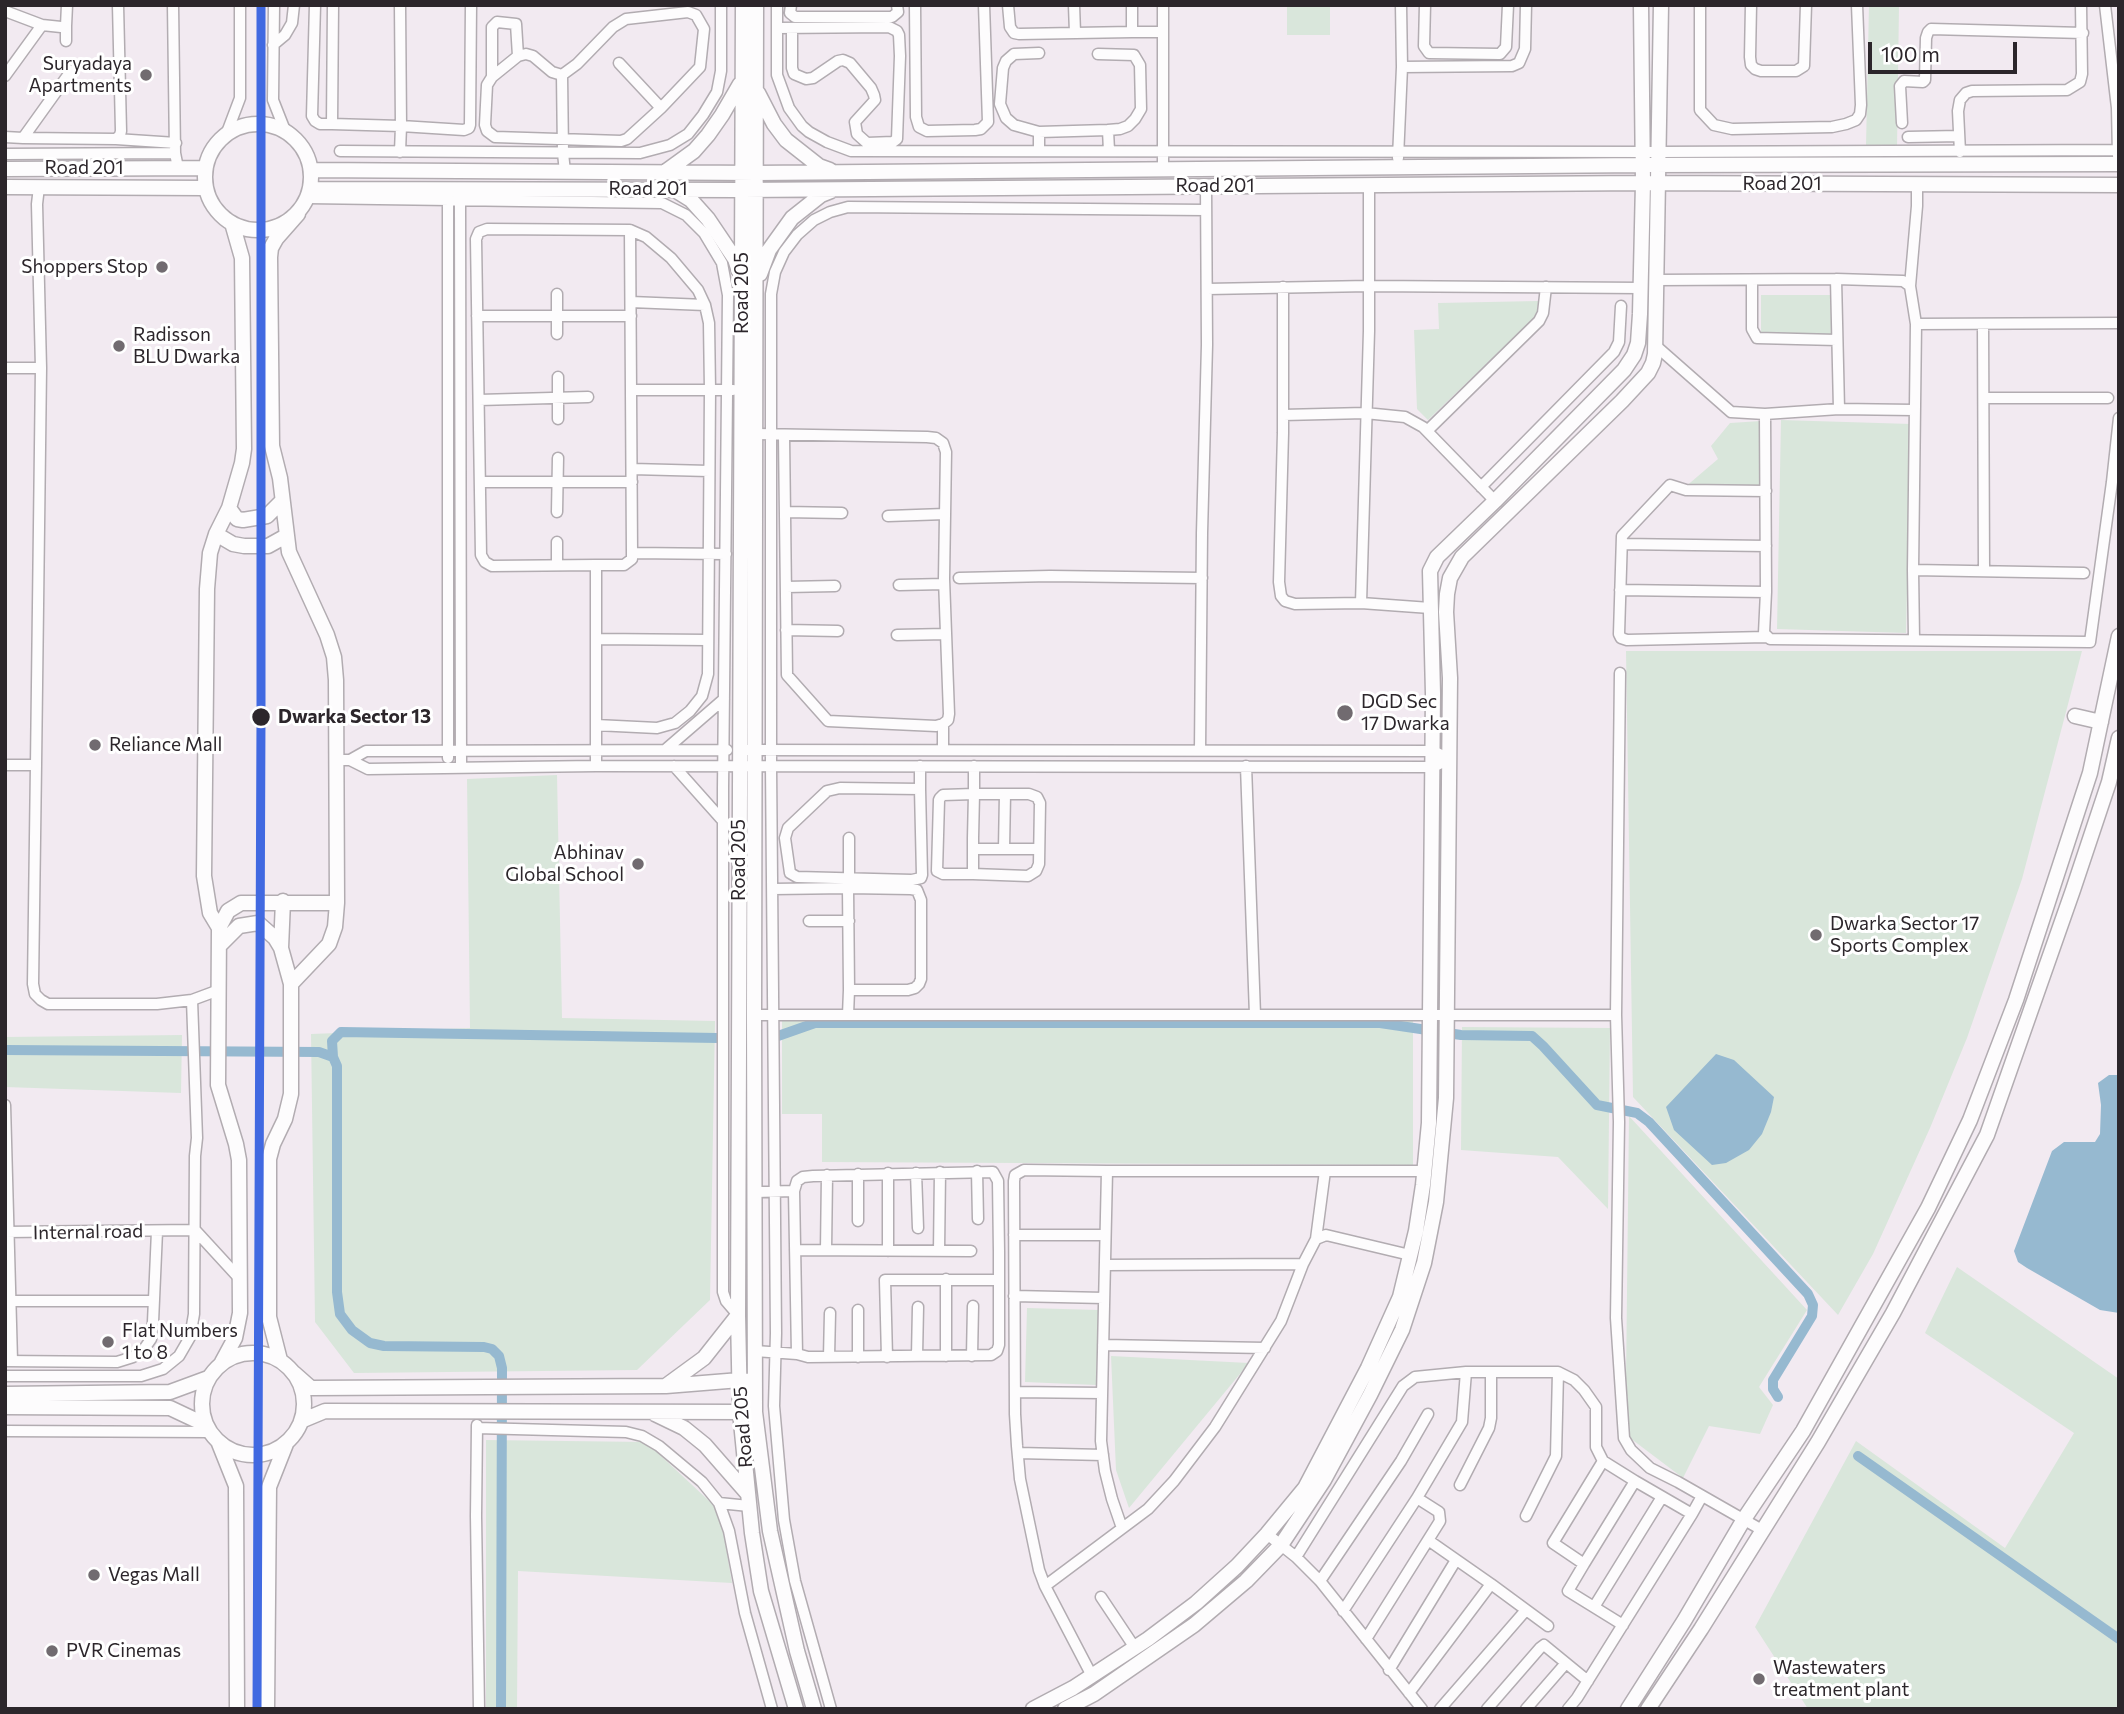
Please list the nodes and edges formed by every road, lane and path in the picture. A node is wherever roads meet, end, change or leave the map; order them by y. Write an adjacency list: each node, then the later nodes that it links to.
1 (67, 5): 37 (street)
2 (118, 5): 71 (street)
3 (173, 5): 85 (street)
4 (240, 5): 66 (street)
5 (274, 5): 45 (street)
6 (294, 5): 45 (street)
7 (315, 5): 59 (street)
8 (333, 5): 59 (street)
9 (400, 5): 60 (street)
10 (471, 5): 60 (street)
11 (721, 5): 83 (street)
12 (743, 5): 55 (main road, Road 205)
13 (756, 5): 56 (main road, Road 205)
14 (777, 5): 38 (street)
15 (790, 5): 16 (street)
16 (897, 5)
17 (915, 5): 62 (street)
18 (984, 5): 63 (street)
19 (1008, 5): 42 (street)
20 (1074, 5): 42 (street)
21 (1132, 5): 40 (street)
22 (1163, 5): 41 (street)
23 (1401, 5): 50 (street)
24 (1425, 5): 25 (street)
25 (1508, 5)
26 (1525, 5): 50 (street)
27 (1642, 5): 86 (main road)
28 (1661, 5): 87 (main road)
29 (1700, 5): 32 (street)
30 (1751, 5): 31 (street)
31 (1806, 5)
32 (1857, 5)
33 (2081, 5): 43 (street)
34 (2105, 5): 73 (street)
35 (5, 11): 36 (street)
36 (42, 25): 37 (street); 53 (street)
37 (66, 26): 44 (street)
38 (777, 28): 39 (street); 75 (street)
39 (792, 29): 39 (street)
40 (1132, 32): 41 (street); 42 (street)
41 (1163, 32): 79 (street)
42 (1075, 33)
43 (2083, 33): 58 (street); 67 (street)
44 (66, 41)
45 (273, 45): 65 (street)
46 (1039, 53): 64 (street)
47 (1098, 54): 61 (street)
48 (518, 56): 52 (street); 54 (street); 54 (street)
49 (619, 63): 57 (street)
50 (1402, 67): 80 (street)
51 (71, 71): 70 (street)
52 (562, 75): 57 (street); 72 (street)
53 (5, 76)
54 (492, 76): 72 (street)
55 (743, 78): 95 (main road); 97 (main road, Road 205)
56 (756, 88): 96 (main road); 97 (main road, Road 205)
57 (661, 108): 72 (street)
58 (1902, 123)
59 (332, 124): 60 (street)
60 (401, 126): 81 (street)
61 (1108, 130): 64 (street); 78 (street)
62 (944, 131): 63 (street); 75 (street)
63 (962, 131): 76 (street)
64 (1039, 132): 77 (street)
65 (286, 133): 66 (main road); 93 (main road)
66 (226, 135): 90 (main road)
67 (1959, 136): 69 (street); 82 (street)
68 (5, 137): 70 (street)
69 (1908, 137)
70 (23, 138): 71 (street)
71 (116, 139): 85 (street)
72 (563, 139): 83 (street)
73 (2118, 150): 82 (street); 88 (street)
74 (340, 151): 81 (street)
75 (944, 151): 76 (street)
76 (962, 151): 77 (street)
77 (1039, 151): 78 (street)
78 (1109, 151): 79 (street)
79 (1163, 151): 80 (street); 92 (street)
80 (1398, 151): 86 (street); 89 (street)
81 (400, 152): 83 (street)
82 (1960, 152): 87 (street)
83 (563, 153): 94 (street)
84 (5, 154): 85 (street)
85 (176, 155): 90 (main road, Road 201); 91 (main road, Road 201)
86 (1642, 158): 87 (main road, Road 201); 89 (main road, Road 201); 98 (main road)
87 (1659, 159): 88 (main road, Road 201); 99 (main road)
88 (2119, 162)
89 (1399, 167): 92 (main road, Road 201)
90 (205, 168): 106 (main road)
91 (5, 169)
92 (1163, 169): 96 (main road, Road 201)
93 (311, 170): 94 (main road, Road 201); 110 (main road)
94 (565, 172): 95 (main road, Road 201)
95 (665, 172): 97 (main road, Road 201)
96 (837, 172): 97 (main road, Road 201)
97 (749, 173): 109 (main road, Road 205)
98 (1643, 183): 99 (main road, Road 201); 101 (main road, Road 201); 125 (main road)
99 (1658, 183): 100 (main road, Road 201); 118 (main road)
100 (1917, 184): 102 (main road, Road 201); 122 (street)
101 (1370, 185): 103 (main road, Road 201); 121 (street)
102 (2119, 185)
103 (1206, 186): 107 (main road, Road 201); 113 (street)
104 (5, 187): 105 (main road, Road 201)
105 (39, 187): 106 (main road, Road 201); 141 (street)
106 (205, 188): 115 (main road)
107 (835, 189): 109 (main road, Road 201); 120 (main road)
108 (673, 190): 109 (main road, Road 201); 110 (main road, Road 201); 120 (main road)
109 (749, 190): 120 (main road, Road 205)
110 (309, 193): 111 (street); 114 (main road)
111 (448, 199): 112 (street); 225 (street)
112 (460, 199): 145 (street); 226 (street)
113 (1206, 210): 126 (street); 160 (street)
114 (298, 214): 115 (main road); 170 (main road)
115 (232, 223): 172 (main road)
116 (630, 230): 128 (street); 129 (street); 131 (street)
117 (1836, 279): 119 (street); 122 (street); 138 (street)
118 (1657, 280): 119 (street); 139 (main road)
119 (1752, 280): 138 (street)
120 (749, 284): 145 (main road, Road 205); 159 (main road, Road 205)
121 (1369, 286): 123 (street); 124 (street); 153 (street)
122 (1910, 286): 135 (street)
123 (1546, 287): 125 (street); 158 (street)
124 (1283, 288): 126 (street); 155 (street)
125 (1641, 288): 171 (main road)
126 (1207, 289): 192 (street)
127 (557, 294): 132 (street)
128 (631, 302): 129 (street); 133 (street)
129 (705, 305): 144 (street)
130 (1621, 306): 168 (street)
131 (477, 316): 132 (street); 150 (street)
132 (557, 316): 133 (street); 137 (street)
133 (631, 316): 143 (street)
134 (2119, 323): 136 (street)
135 (1916, 324): 136 (street); 152 (street)
136 (1983, 324): 148 (street)
137 (556, 334)
138 (1837, 340): 151 (street)
139 (1656, 346): 154 (street); 228 (main road)
140 (5, 368): 141 (street)
141 (41, 368): 232 (street)
142 (558, 377): 147 (street)
143 (631, 390): 144 (street); 163 (street)
144 (710, 390): 145 (street); 164 (street)
145 (734, 390): 185 (street); 220 (main road, Road 205)
146 (587, 397): 147 (street)
147 (558, 398): 150 (street); 157 (street)
148 (1984, 398): 149 (street); 189 (street)
149 (2108, 398)
150 (479, 400): 165 (street)
151 (1839, 410): 152 (street); 154 (street)
152 (1914, 411): 188 (street)
153 (1365, 413): 155 (street); 158 (street); 199 (street)
154 (1765, 414): 169 (street)
155 (1283, 415): 199 (street)
156 (2119, 418): 208 (street)
157 (558, 419)
158 (1427, 431): 168 (street)
159 (756, 435): 160 (street); 221 (main road, Road 205)
160 (771, 435): 161 (street); 222 (street)
161 (784, 436): 174 (street); 176 (street)
162 (558, 458): 166 (street)
163 (632, 468): 164 (street); 167 (street)
164 (709, 471): 184 (street)
165 (481, 482): 166 (street); 186 (street)
166 (557, 482): 167 (street); 173 (street)
167 (632, 482): 183 (street)
168 (1481, 487): 171 (street)
169 (1766, 491): 181 (street); 182 (street)
170 (282, 501): 172 (main road); 179 (main road)
171 (1495, 501): 200 (main road)
172 (229, 508): 178 (main road)
173 (557, 512)
174 (785, 512): 175 (street); 196 (street)
175 (842, 513)
176 (945, 514): 177 (street); 193 (street)
177 (888, 516)
178 (216, 534): 179 (main road); 260 (main road)
179 (286, 536): 229 (main road)
180 (557, 542): 186 (street)
181 (1622, 544): 182 (street); 197 (street)
182 (1766, 546): 198 (street)
183 (632, 553): 184 (street); 187 (street)
184 (707, 554): 185 (street); 209 (street)
185 (726, 554): 211 (street)
186 (557, 565): 187 (street)
187 (596, 565): 207 (street)
188 (1913, 570): 189 (street); 208 (street)
189 (1984, 571): 190 (street)
190 (2084, 573)
191 (960, 578): 192 (street)
192 (1202, 578): 224 (street)
193 (944, 584): 194 (street); 203 (street)
194 (899, 585)
195 (835, 586): 196 (street)
196 (786, 587): 201 (street)
197 (1620, 590): 198 (street); 206 (street)
198 (1766, 593): 206 (street)
199 (1361, 603): 200 (street)
200 (1430, 608): 227 (main road)
201 (786, 630): 202 (street); 214 (street)
202 (838, 631)
203 (946, 634): 204 (street); 214 (street)
204 (897, 635)
205 (2119, 636): 213 (main road)
206 (1766, 637): 208 (street)
207 (596, 639): 209 (street); 215 (street)
208 (1914, 639)
209 (707, 640): 215 (street)
210 (1620, 673): 271 (street)
211 (724, 699): 218 (street); 219 (street)
212 (2075, 716): 213 (main road)
213 (2101, 722): 364 (main road)
214 (943, 724): 223 (street)
215 (596, 725): 217 (street)
216 (2119, 738): 366 (main road)
217 (596, 750): 218 (street); 226 (street); 233 (street)
218 (665, 750): 219 (street)
219 (723, 750): 220 (street); 235 (street)
220 (740, 750): 221 (street); 236 (main road, Road 205)
221 (755, 750): 222 (street); 237 (main road, Road 205)
222 (771, 750): 223 (street); 238 (street)
223 (943, 750): 224 (street)
224 (1200, 750): 227 (street)
225 (448, 751): 226 (street); 230 (street); 243 (street)
226 (460, 751): 244 (street)
227 (1433, 751): 228 (street); 242 (main road)
228 (1450, 759): 242 (street); 272 (main road)
229 (335, 760): 230 (street); 257 (main road)
230 (350, 760): 243 (street)
231 (5, 765): 232 (street)
232 (36, 765): 266 (street)
233 (596, 766): 234 (street); 244 (street)
234 (674, 766): 235 (street); 248 (street)
235 (723, 766): 236 (street); 248 (street)
236 (740, 766): 237 (street); 316 (main road, Road 205)
237 (755, 766): 238 (street); 267 (main road, Road 205)
238 (771, 766): 239 (street); 255 (street)
239 (920, 766): 240 (street); 245 (street)
240 (974, 766): 241 (street); 246 (street)
241 (1246, 766): 242 (street); 270 (street)
242 (1433, 767): 273 (main road)
243 (448, 768): 244 (street)
244 (461, 768)
245 (920, 789): 254 (street); 254 (street)
246 (974, 794): 247 (street); 250 (street); 253 (street)
247 (1005, 794): 251 (street); 252 (street)
248 (723, 821): 316 (street)
249 (849, 838): 254 (street)
250 (973, 849): 251 (street); 253 (street)
251 (1004, 849): 252 (street)
252 (1040, 849): 253 (street)
253 (973, 874)
254 (849, 883): 255 (street); 259 (street); 265 (street)
255 (773, 889): 268 (street)
256 (283, 901): 257 (main road); 260 (main road); 262 (main road)
257 (337, 903): 263 (main road)
258 (809, 921): 259 (street)
259 (849, 921): 265 (street)
260 (219, 928): 261 (main road)
261 (220, 945): 262 (main road); 264 (main road)
262 (281, 948): 263 (main road)
263 (291, 984): 328 (main road)
264 (219, 990): 266 (street); 305 (main road)
265 (849, 990): 269 (street)
266 (192, 1000): 291 (street)
267 (754, 1015): 268 (street); 286 (main road, Road 205)
268 (773, 1015): 269 (street); 287 (street)
269 (848, 1015): 270 (street)
270 (1255, 1015): 273 (street)
271 (1616, 1015): 272 (street); 357 (street)
272 (1447, 1017): 273 (street); 369 (main road)
273 (1431, 1019): 279 (main road)
274 (5, 1105): 275 (street, Internal road)
275 (6, 1149): 293 (street, Internal road)
276 (977, 1171): 280 (street); 288 (street); 307 (street)
277 (1107, 1171): 278 (street); 294 (street); 295 (street)
278 (1325, 1171): 279 (street); 296 (street)
279 (1425, 1171): 302 (main road)
280 (940, 1172): 281 (street); 300 (street)
281 (916, 1173): 283 (street); 290 (street)
282 (858, 1174): 283 (street); 284 (street); 289 (street)
283 (888, 1174): 299 (street)
284 (827, 1175): 285 (street); 298 (street)
285 (794, 1191): 287 (street); 297 (street)
286 (755, 1192): 287 (street); 319 (main road, Road 205)
287 (775, 1192): 320 (street)
288 (978, 1219)
289 (858, 1222)
290 (918, 1228)
291 (195, 1230): 292 (street); 305 (street); 335 (street)
292 (157, 1231): 293 (street, Internal road); 311 (street, Internal road)
293 (7, 1232): 310 (street, Internal road)
294 (1014, 1235): 295 (street); 308 (street)
295 (1105, 1236): 304 (street)
296 (1316, 1239): 302 (street); 303 (street)
297 (795, 1250): 298 (street); 321 (street)
298 (826, 1250): 299 (street)
299 (888, 1251): 300 (street)
300 (939, 1251): 301 (street)
301 (971, 1251)
302 (1410, 1255): 367 (main road)
303 (1303, 1264): 304 (street); 318 (street)
304 (1104, 1265): 309 (street)
305 (240, 1279): 330 (main road)
306 (946, 1279): 307 (street); 323 (street); 327 (street)
307 (999, 1280): 324 (street)
308 (1014, 1296): 309 (street); 339 (street)
309 (1104, 1298): 317 (street)
310 (8, 1300): 311 (street); 329 (street, Internal road)
311 (154, 1301): 329 (street, Internal road)
312 (972, 1306): 324 (street)
313 (918, 1307): 322 (street)
314 (858, 1310): 326 (street)
315 (830, 1313): 325 (street)
316 (738, 1315): 337 (main road, Road 205); 338 (main road)
317 (1103, 1345): 318 (street); 340 (street)
318 (1265, 1348): 365 (street)
319 (755, 1351): 320 (street); 337 (main road, Road 205)
320 (775, 1352): 321 (street); 395 (street)
321 (797, 1354): 325 (street)
322 (918, 1356): 323 (street); 327 (street)
323 (946, 1356): 324 (street)
324 (972, 1356)
325 (830, 1357): 326 (street)
326 (858, 1357): 327 (street)
327 (887, 1357)
328 (280, 1360): 330 (main road); 334 (main road)
329 (9, 1361)
330 (222, 1362): 336 (main road)
331 (1466, 1372): 332 (street); 359 (street); 370 (street)
332 (1491, 1372): 333 (street); 356 (street)
333 (1558, 1372): 354 (street); 363 (street)
334 (294, 1373): 338 (main road); 347 (main road)
335 (5, 1376)
336 (208, 1378): 341 (main road); 350 (main road)
337 (748, 1381): 338 (main road); 345 (main road, Road 205)
338 (666, 1386)
339 (1015, 1392): 340 (street); 352 (street)
340 (1102, 1393): 353 (street)
341 (5, 1394)
342 (5, 1407): 350 (main road)
343 (650, 1411): 344 (main road); 345 (main road); 360 (main road)
344 (481, 1412): 347 (main road); 348 (street)
345 (748, 1412): 360 (main road, Road 205); 394 (main road, Road 205)
346 (1428, 1414): 373 (street)
347 (301, 1421): 351 (main road)
348 (482, 1429): 361 (street); 391 (street)
349 (5, 1431): 350 (street)
350 (211, 1433): 351 (main road); 389 (main road)
351 (286, 1444): 390 (main road)
352 (1018, 1453): 353 (street); 375 (street)
353 (1103, 1455): 365 (street)
354 (1603, 1461): 355 (street); 372 (street)
355 (1635, 1481): 358 (street); 372 (street)
356 (1460, 1485)
357 (1702, 1496): 362 (street); 364 (street)
358 (1662, 1497): 362 (street); 377 (street)
359 (1417, 1498): 368 (street); 379 (street)
360 (749, 1500): 361 (street); 393 (main road, Road 205)
361 (719, 1503): 392 (street)
362 (1692, 1514): 380 (street)
363 (1525, 1516)
364 (1744, 1519): 366 (street); 403 (main road)
365 (1122, 1528): 375 (street)
366 (1762, 1530): 404 (main road)
367 (1267, 1534): 369 (street); 383 (main road)
368 (1428, 1539): 371 (street); 382 (street)
369 (1281, 1545): 370 (street); 397 (main road)
370 (1296, 1558): 373 (street)
371 (1456, 1560): 374 (street); 385 (street)
372 (1584, 1564): 377 (street)
373 (1320, 1581): 379 (street)
374 (1491, 1584): 378 (street); 388 (street)
375 (1045, 1586): 386 (street)
376 (1101, 1597): 383 (street)
377 (1594, 1607): 380 (street)
378 (1525, 1610): 381 (street); 399 (street)
379 (1343, 1611): 382 (street)
380 (1623, 1625): 387 (street)
381 (1548, 1626)
382 (1366, 1639): 385 (street)
383 (1135, 1648): 386 (main road)
384 (1566, 1663): 387 (street); 400 (street); 401 (street)
385 (1389, 1670): 388 (street)
386 (1092, 1676): 396 (main road)
387 (1588, 1681): 402 (street)
388 (1409, 1693): 398 (street)
389 (237, 1709)
390 (267, 1709)
391 (479, 1709)
392 (772, 1709)
393 (796, 1709)
394 (814, 1709)
395 (831, 1709)
396 (1033, 1709)
397 (1065, 1709)
398 (1422, 1709)
399 (1440, 1709)
400 (1487, 1709)
401 (1526, 1709)
402 (1568, 1709)
403 (1628, 1709)
404 (1648, 1709)

